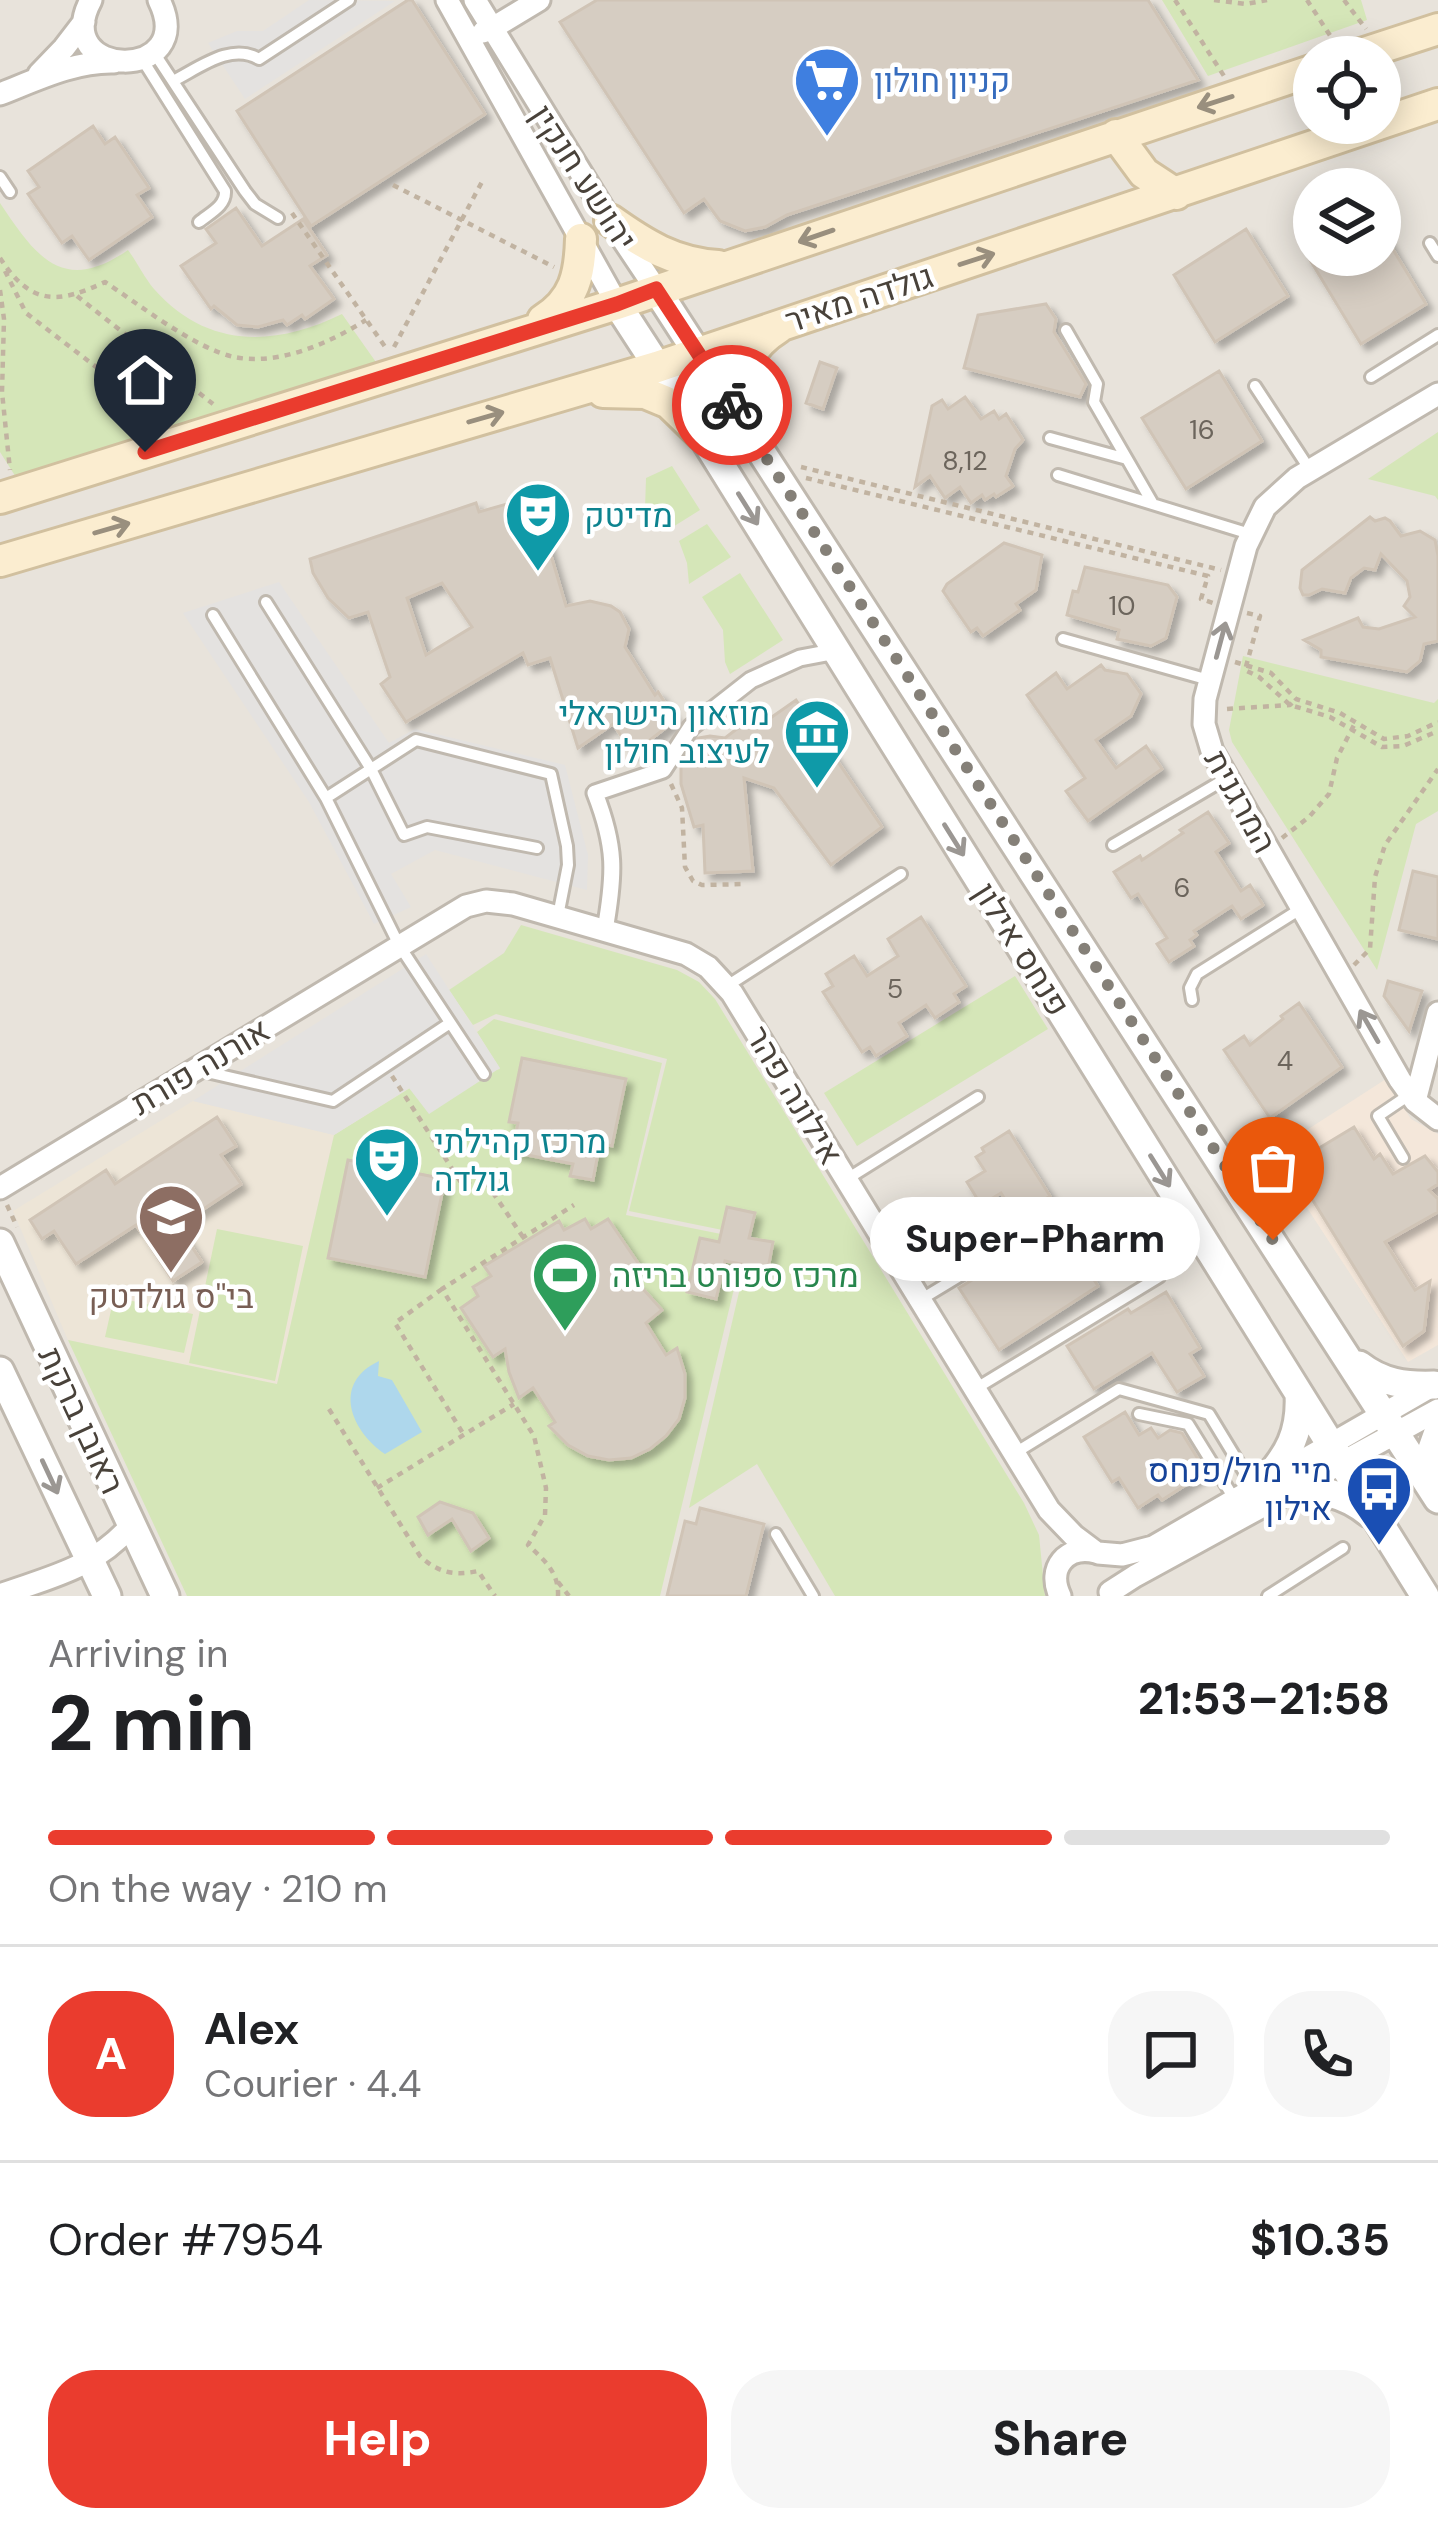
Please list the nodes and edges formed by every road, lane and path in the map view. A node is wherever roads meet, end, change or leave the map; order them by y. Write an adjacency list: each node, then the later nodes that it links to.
1 (159, 0): 14 (street)
2 (182, 0): 14 (street)
3 (349, 0): 22 (lane)
4 (447, 0): 13 (street, יהושע חנקין)
5 (539, 0): 12 (street)
6 (1175, 0): 25 (path)
7 (1214, 0): 8 (path)
8 (1267, 0)
9 (1307, 0): 16 (path)
10 (1345, 0): 17 (path)
11 (87, 8): 20 (street); 23 (street)
12 (492, 21): 13 (street); 35 (street, יהושע חנקין)
13 (462, 26): 37 (street, יהושע חנקין)
14 (165, 29): 19 (street)
15 (1438, 29): 18 (main road)
16 (1343, 36)
17 (1352, 36)
18 (1401, 37)
19 (148, 55): 20 (street); 22 (lane); 36 (lane)
20 (118, 63): 23 (street)
21 (1293, 77): 25 (main road)
22 (172, 81): 33 (lane)
23 (30, 82): 24 (street)
24 (0, 94)
25 (1236, 95): 27 (main road, one-way to 27)
26 (1438, 104): 32 (main road, גולדה מאיר)
27 (1116, 135): 32 (main road); 41 (main road, one-way to 41)
28 (0, 177): 31 (lane)
29 (484, 178): 34 (path)
30 (393, 185): 34 (path)
31 (10, 192)
32 (1176, 194): 47 (main road, גולדה מאיר, one-way to 32)
33 (278, 218): 48 (path)
34 (460, 220): 42 (path); 48 (path)
35 (610, 220): 41 (main road); 43 (street, יהושע חנקין)
36 (199, 222)
37 (581, 238): 42 (main road); 46 (street, יהושע חנקין)
38 (1430, 243): 39 (lane)
39 (1438, 256)
40 (0, 260): 45 (path); 63 (path)
41 (724, 267): 43 (main road)
42 (578, 279): 51 (main road)
43 (656, 289): 46 (main road); 52 (street, יהושע חנקין)
44 (0, 290): 54 (path)
45 (76, 296): 48 (path); 60 (path)
46 (617, 304): 51 (main road); 53 (street, פנחס אילון)
47 (795, 319): 52 (main road, גולדה מאיר); 59 (main road)
48 (366, 320)
49 (1066, 330): 64 (lane)
50 (1438, 335): 55 (lane)
51 (510, 336): 60 (main road)
52 (698, 351): 53 (main road, גולדה מאיר); 59 (street, פנחס אילון)
53 (657, 367): 58 (main road, גולדה מאיר); 61 (street, פנחס אילון)
54 (1, 376): 69 (path)
55 (1371, 377)
56 (1255, 386): 66 (lane)
57 (1438, 394): 66 (street, המרגנית)
58 (556, 397): 61 (main road); 72 (main road, גולדה מאיר, one-way to 58)
59 (739, 415): 123 (street, פנחס אילון)
60 (236, 423): 63 (main road)
61 (702, 435): 78 (street, פנחס אילון, one-way to 78)
62 (1050, 438): 64 (lane)
63 (188, 439): 69 (main road)
64 (1126, 459): 70 (lane)
65 (789, 464): 73 (path)
66 (1310, 470): 71 (street, המרגנית)
67 (1058, 475): 70 (lane)
68 (797, 476): 75 (path)
69 (7, 496)
70 (1154, 504): 71 (lane)
71 (1250, 534): 73 (street, המרגנית)
72 (0, 561)
73 (1238, 574): 75 (street, המרגנית)
74 (266, 602): 88 (lane)
75 (1229, 608): 79 (street, המרגנית, one-way to 75); 80 (path)
76 (213, 615): 92 (lane)
77 (1063, 639): 81 (lane)
78 (837, 651): 90 (street); 127 (street, פנחס אילון, one-way to 127)
79 (1216, 656): 80 (path); 81 (street, המרגנית)
80 (1246, 665): 82 (path); 83 (path)
81 (1210, 680): 84 (street, המרגנית)
82 (1296, 699): 83 (path); 86 (path)
83 (1290, 705): 84 (path); 86 (path)
84 (1203, 711): 91 (street, המרגנית)
85 (1438, 722): 86 (path)
86 (1353, 726): 87 (path); 95 (path)
87 (1438, 731)
88 (371, 769): 92 (lane); 94 (lane); 99 (lane)
89 (1438, 769): 102 (path)
90 (663, 770): 97 (path); 100 (street)
91 (1227, 778): 93 (lane); 95 (street, המרגנית)
92 (326, 798): 101 (lane)
93 (1113, 845)
94 (537, 848)
95 (1268, 849): 98 (street, המרגנית)
96 (901, 874): 103 (lane)
97 (746, 884)
98 (1302, 908): 102 (street, המרגנית); 104 (lane)
99 (558, 916): 100 (street, אילונה פהר); 101 (street, אילונה פהר)
100 (605, 930): 103 (street, אילונה פהר)
101 (399, 945): 106 (lane); 108 (street, אורנה פורת)
102 (1340, 976): 111 (street, המרגנית, one-way to 102)
103 (727, 986): 114 (street, אילונה פהר)
104 (1192, 1000)
105 (1438, 1013): 111 (street)
106 (450, 1023): 107 (lane); 109 (lane)
107 (385, 1066): 108 (lane); 118 (path)
108 (195, 1069): 115 (street, אורנה פורת)
109 (484, 1074)
110 (978, 1097): 114 (lane)
111 (1413, 1098): 112 (street, המרגנית); 113 (lane)
112 (1438, 1119)
113 (1403, 1158)
114 (847, 1179): 122 (street, אילונה פהר)
115 (0, 1187)
116 (574, 1205): 118 (path)
117 (1037, 1228): 122 (lane)
118 (524, 1238): 121 (path)
119 (0, 1243): 141 (street, ראובן ברקת)
120 (1159, 1277): 125 (lane)
121 (442, 1289): 128 (path); 133 (path)
122 (920, 1300): 125 (street, אילונה פהר)
123 (1349, 1358): 126 (street); 131 (street, פנחס אילון)
124 (0, 1371): 145 (street, ראובן ברקת, one-way to 145)
125 (975, 1389): 134 (street, אילונה פהר)
126 (1436, 1393): 131 (street)
127 (1299, 1394): 135 (street, פנחס אילון); 137 (street)
128 (514, 1405): 133 (path); 147 (path)
129 (329, 1409): 136 (path)
130 (1138, 1414): 137 (lane)
131 (1391, 1423): 135 (street); 138 (street, פנחס אילון)
132 (1438, 1432): 138 (street)
133 (464, 1435): 136 (path)
134 (1015, 1454): 137 (lane); 139 (street, אילונה פהר)
135 (1336, 1454): 137 (street); 140 (street, פנחס אילון)
136 (377, 1488): 152 (path)
137 (1261, 1490): 140 (street); 144 (street); 148 (street)
138 (1436, 1496)
139 (1049, 1510): 144 (street, אילונה פהר); 146 (street, אילונה פהר)
140 (1377, 1520): 158 (street, פנחס אילון)
141 (130, 1526): 145 (street); 151 (street, ראובן ברקת)
142 (776, 1534): 155 (lane)
143 (1343, 1548): 157 (lane)
144 (1096, 1552): 146 (street); 148 (street)
145 (90, 1562): 149 (street); 150 (street, ראובן ברקת)
146 (1056, 1569): 156 (street, אילונה פהר)
147 (558, 1582): 153 (path); 154 (path)
148 (1109, 1594)
149 (0, 1595)
150 (107, 1596)
151 (165, 1596)
152 (495, 1596)
153 (558, 1596)
154 (569, 1596)
155 (813, 1596)
156 (1060, 1596)
157 (1268, 1596)
158 (1425, 1596)

